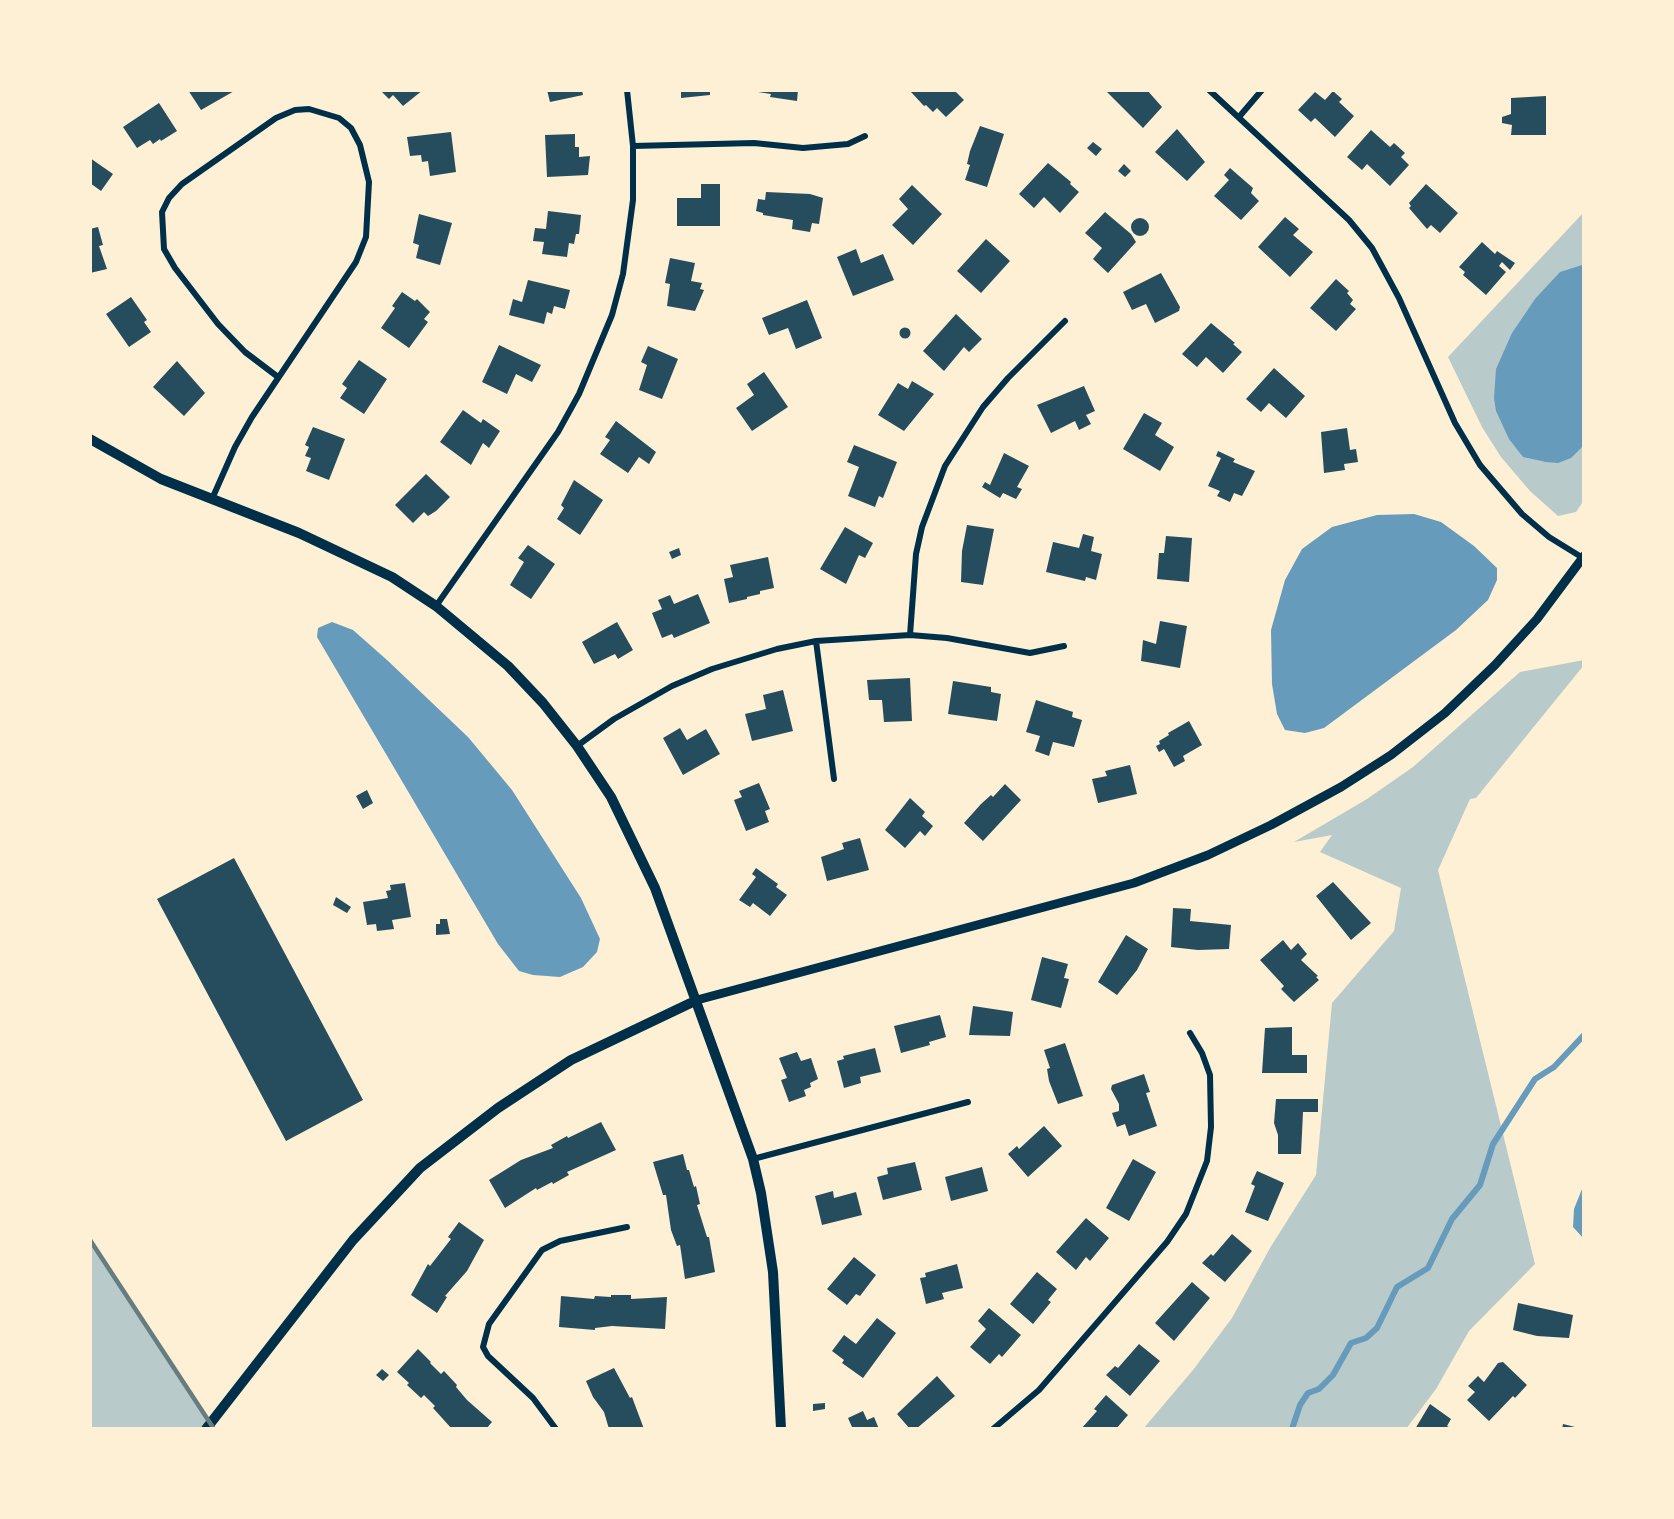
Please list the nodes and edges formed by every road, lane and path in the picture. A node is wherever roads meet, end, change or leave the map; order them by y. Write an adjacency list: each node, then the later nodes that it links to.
1 (627, 90): 6 (street)
2 (1209, 90): 4 (street)
3 (1262, 90): 4 (street)
4 (1239, 117): 11 (street)
5 (865, 136): 6 (street)
6 (633, 146): 12 (street)
7 (1065, 321): 13 (street)
8 (278, 377): 8 (street); 10 (street)
9 (90, 439): 10 (main road)
10 (212, 499): 12 (main road)
11 (1584, 557): 20 (street)
12 (436, 606): 18 (main road)
13 (910, 635): 14 (street); 15 (street)
14 (816, 641): 18 (street); 19 (street)
15 (1064, 646)
16 (90, 734): 17 (lane)
17 (90, 741)
18 (577, 746): 20 (main road)
19 (834, 779)
20 (697, 1000): 23 (main road); 25 (main road)
21 (1190, 1033): 28 (street)
22 (968, 1102): 23 (street)
23 (753, 1159): 27 (main road)
24 (627, 1227): 26 (street)
25 (206, 1429)
26 (556, 1429)
27 (781, 1429)
28 (993, 1429)

